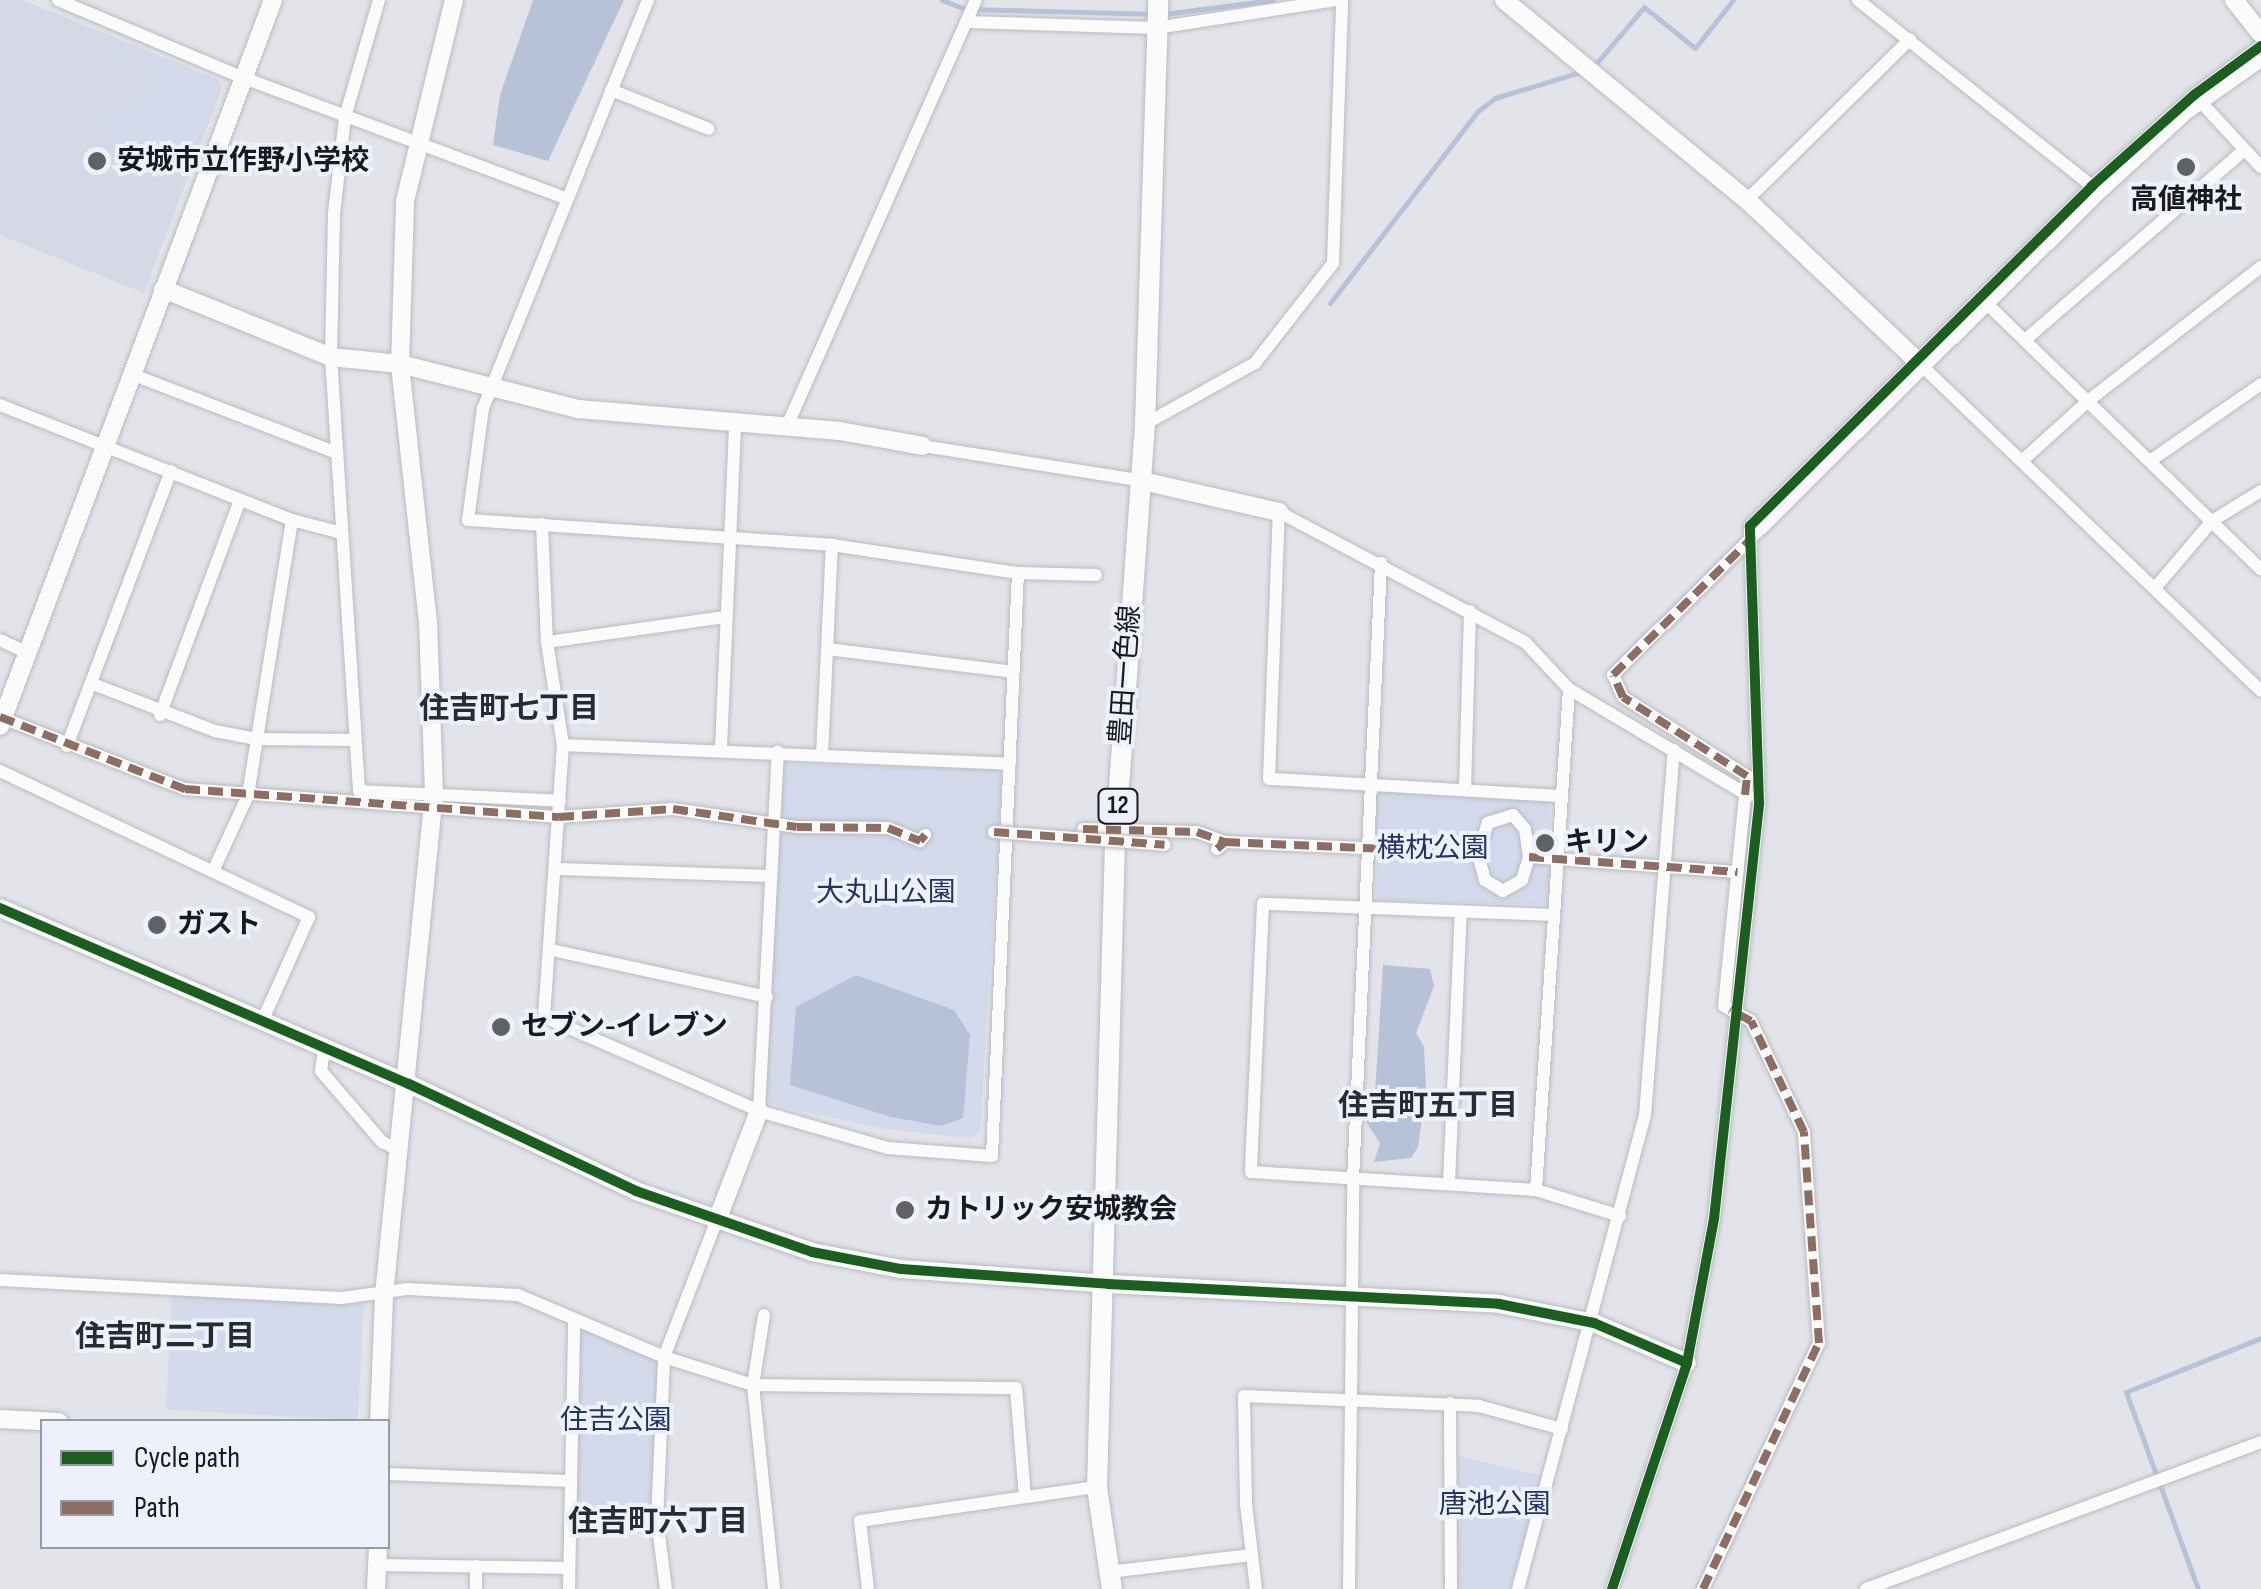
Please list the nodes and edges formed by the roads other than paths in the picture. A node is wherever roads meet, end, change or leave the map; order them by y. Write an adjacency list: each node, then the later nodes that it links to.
1 (58, 0): 16 (street)
2 (273, 0): 16 (street)
3 (379, 0): 19 (street)
4 (454, 0): 21 (street)
5 (648, 0): 17 (street)
6 (1339, 0): 11 (street); 40 (street)
7 (1504, 0): 26 (street)
8 (1858, 0): 13 (street)
9 (2234, 0): 12 (street)
10 (972, 11): 11 (street); 41 (street)
11 (1157, 14): 40 (main road, 豊田一色線 / 12)
12 (2261, 34)
13 (1910, 39): 24 (street); 26 (street)
14 (2261, 46): 18 (street)
15 (2261, 61): 18 (street)
16 (244, 78): 19 (street); 28 (street)
17 (611, 90): 20 (street); 25 (street)
18 (2198, 99): 22 (street); 24 (street); 29 (street)
19 (345, 116): 21 (street); 31 (street)
20 (709, 129)
21 (418, 138): 25 (street); 32 (street)
22 (2244, 150): 23 (street); 30 (street)
23 (2261, 167)
24 (2092, 186): 29 (street)
25 (567, 199): 35 (street)
26 (1747, 200): 33 (street)
27 (2261, 267): 37 (street)
28 (163, 290): 31 (street); 34 (street)
29 (1983, 300): 30 (street); 33 (street)
30 (2025, 340): 37 (street)
31 (331, 357): 32 (street); 44 (street)
32 (400, 364): 35 (street); 91 (street)
33 (1920, 364): 45 (street); 57 (street)
34 (131, 374): 42 (street); 44 (street)
35 (492, 384): 39 (street); 54 (street)
36 (2261, 384): 46 (street)
37 (2088, 400): 45 (street); 46 (street)
38 (0, 404): 42 (street)
39 (735, 422): 41 (street); 56 (street)
40 (1145, 424): 48 (main road, 豊田一色線 / 12)
41 (787, 426): 43 (street)
42 (107, 444): 47 (street); 69 (street)
43 (923, 446): 48 (street)
44 (337, 453): 55 (street)
45 (2023, 460): 63 (street)
46 (2150, 461): 53 (street)
47 (172, 471): 50 (street); 71 (street)
48 (1138, 480): 51 (street); 96 (main road, 豊田一色線 / 12)
49 (2261, 491): 53 (street)
50 (240, 500): 52 (street); 74 (street)
51 (1279, 512): 59 (street); 86 (street)
52 (292, 520): 55 (street); 76 (street)
53 (2212, 521): 60 (street); 63 (street)
54 (542, 524): 56 (street); 67 (street)
55 (342, 533): 77 (street)
56 (729, 537): 58 (street); 65 (street)
57 (1751, 540): 88 (street); 93 (street)
58 (832, 545): 61 (street); 68 (street)
59 (1381, 563): 64 (street); 86 (street)
60 (2261, 570)
61 (1018, 572): 62 (street); 70 (street)
62 (1096, 574)
63 (2155, 588): 73 (street)
64 (1470, 611): 72 (street); 87 (street)
65 (724, 617): 67 (street); 80 (street)
66 (0, 640): 69 (street)
67 (548, 642): 79 (street)
68 (827, 650): 70 (street); 83 (street)
69 (26, 652): 75 (street)
70 (1013, 672): 84 (street)
71 (93, 684): 74 (street); 78 (street)
72 (1568, 689): 81 (street); 90 (street)
73 (2261, 691)
74 (160, 715): 76 (street)
75 (1, 721): 78 (street)
76 (257, 739): 77 (street); 89 (street)
77 (355, 740): 91 (street)
78 (67, 746): 89 (street)
79 (563, 746): 80 (street); 92 (street)
80 (721, 748): 82 (street)
81 (1674, 750): 88 (street); 105 (street)
82 (778, 752): 83 (street); 95 (street)
83 (822, 756): 84 (street)
84 (1010, 764): 120 (street)
85 (0, 771): 106 (street)
86 (1371, 787): 87 (street); 101 (street)
87 (1464, 789): 90 (street)
88 (1745, 794): 93 (street); 108 (street)
89 (248, 795): 91 (street); 106 (street)
90 (1559, 796): 104 (street)
91 (433, 801): 92 (street); 94 (street); 119 (street)
92 (560, 801): 94 (street)
93 (1759, 802): 116 (street)
94 (559, 817): 95 (street); 107 (street)
95 (774, 820): 99 (street); 109 (street)
96 (1116, 828): 97 (street); 101 (street); 128 (main road, 豊田一色線 / 12)
97 (1084, 829)
98 (994, 832): 100 (street, bridge)
99 (925, 835)
100 (1165, 845)
101 (1368, 845): 102 (street); 110 (street)
102 (1478, 852): 103 (street); 103 (street)
103 (1529, 857): 104 (street)
104 (1558, 860): 105 (street); 113 (street)
105 (1667, 866): 108 (street); 125 (street)
106 (214, 868): 117 (street)
107 (558, 869): 109 (street); 114 (street)
108 (1737, 872): 116 (street)
109 (771, 876): 115 (street)
110 (1366, 907): 112 (street); 122 (street); 122 (street)
111 (0, 908): 117 (street)
112 (1461, 912): 113 (street); 123 (street)
113 (1554, 915): 124 (street)
114 (552, 950): 115 (street); 120 (street)
115 (767, 997): 120 (street)
116 (1737, 1013): 135 (street); 164 (street)
117 (261, 1024): 118 (street)
118 (324, 1050): 119 (street); 121 (street)
119 (409, 1084): 121 (street); 126 (street)
120 (760, 1110): 126 (street)
121 (401, 1151): 130 (street)
122 (1353, 1180): 123 (street); 129 (street)
123 (1449, 1182): 124 (street)
124 (1536, 1190): 125 (street)
125 (1620, 1216): 133 (street)
126 (716, 1220): 128 (street); 134 (street)
127 (0, 1280): 130 (street)
128 (1108, 1284): 129 (street); 146 (main road, 豊田一色線 / 12)
129 (1353, 1294): 133 (street); 137 (street)
130 (384, 1295): 132 (street); 140 (street)
131 (764, 1315): 136 (street)
132 (574, 1320): 134 (street); 145 (street)
133 (1594, 1323): 135 (street); 142 (street)
134 (664, 1357): 136 (street); 156 (street)
135 (1687, 1364): 163 (street)
136 (753, 1385): 147 (street); 157 (street)
137 (1347, 1400): 138 (street); 148 (street); 160 (street)
138 (1450, 1403): 142 (street); 161 (street)
139 (0, 1419): 141 (street)
140 (379, 1419)
141 (40, 1421)
142 (1562, 1430): 162 (street)
143 (2261, 1442): 165 (street)
144 (390, 1474): 145 (street)
145 (570, 1481): 151 (street)
146 (1097, 1487): 147 (street); 152 (main road, 豊田一色線 / 12)
147 (1025, 1497): 158 (street)
148 (1251, 1555): 152 (street); 159 (street)
149 (378, 1556): 150 (street); 153 (street)
150 (476, 1566): 151 (street); 154 (street)
151 (569, 1568): 155 (street)
152 (1110, 1581)
153 (376, 1589)
154 (476, 1589)
155 (569, 1589)
156 (666, 1589)
157 (774, 1589)
158 (868, 1589)
159 (1256, 1589)
160 (1349, 1589)
161 (1451, 1589)
162 (1518, 1589)
163 (1612, 1589)
164 (1703, 1589)
165 (1866, 1589)

